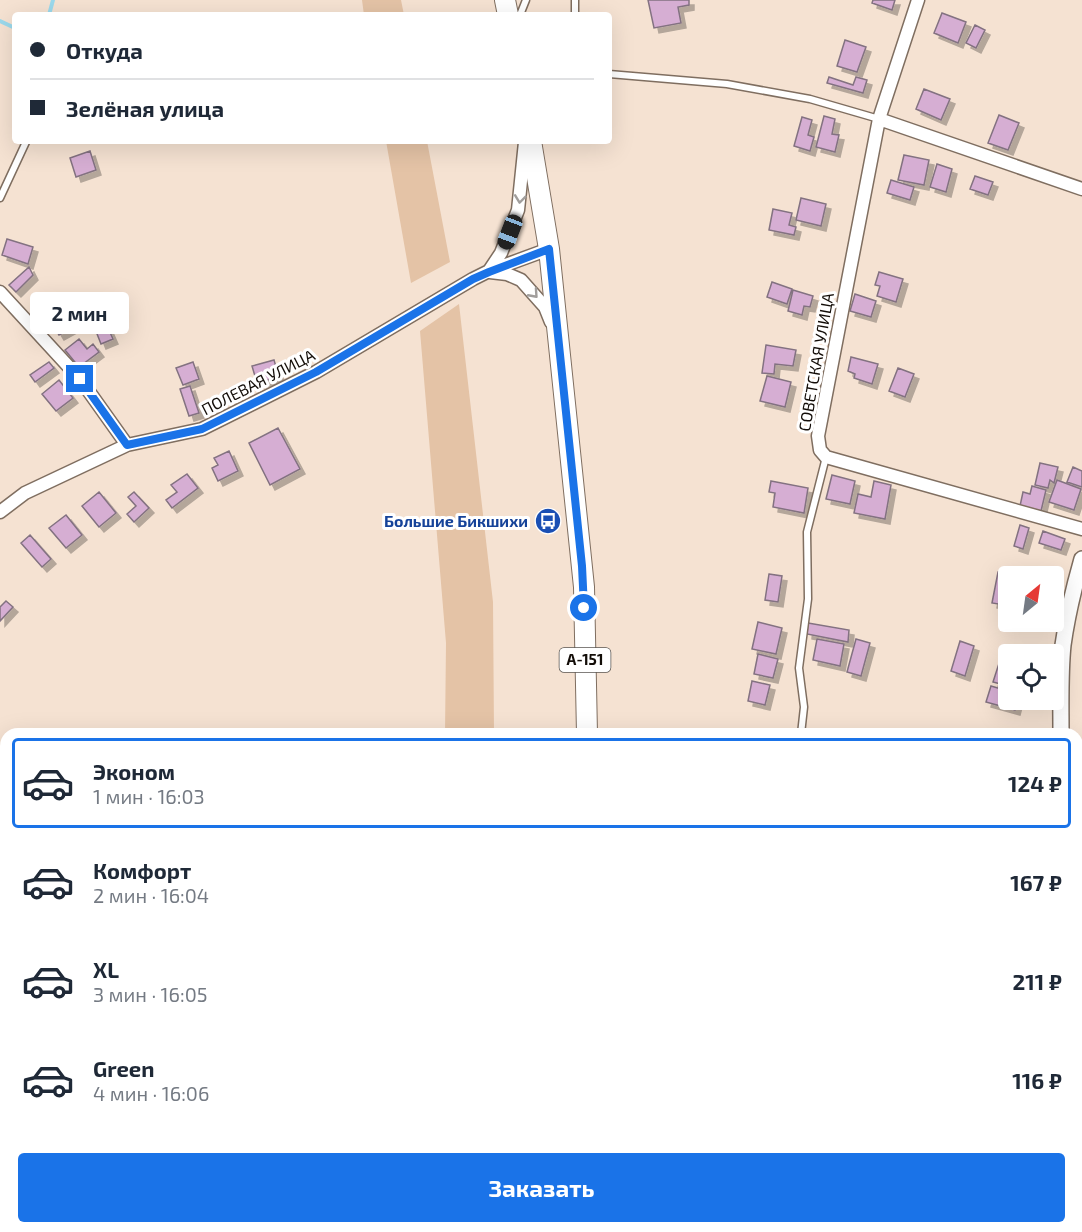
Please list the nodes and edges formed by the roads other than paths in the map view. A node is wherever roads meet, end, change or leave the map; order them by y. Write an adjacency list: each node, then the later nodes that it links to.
1 (918, 0): 3 (street, СОВЕТСКАЯ УЛИЦА)
2 (612, 74): 3 (lane)
3 (879, 118): 7 (street); 14 (street, СОВЕТСКАЯ УЛИЦА)
4 (25, 144): 8 (lane)
5 (525, 144): 10 (street, one-way to 10)
6 (532, 144): 9 (highway, А-151)
7 (1082, 189)
8 (0, 198)
9 (549, 249): 10 (street, ПОЛЕВАЯ УЛИЦА); 12 (highway, А-151)
10 (489, 272): 12 (street, one-way to 12); 13 (street, ПОЛЕВАЯ УЛИЦА)
11 (0, 292): 13 (street)
12 (559, 340): 18 (highway, А-151)
13 (127, 445): 15 (street, ПОЛЕВАЯ УЛИЦА)
14 (826, 457): 16 (street); 19 (lane, СОВЕТСКАЯ УЛИЦА)
15 (0, 512)
16 (1082, 529)
17 (1082, 559): 20 (street)
18 (587, 728)
19 (802, 728)
20 (1061, 728)

